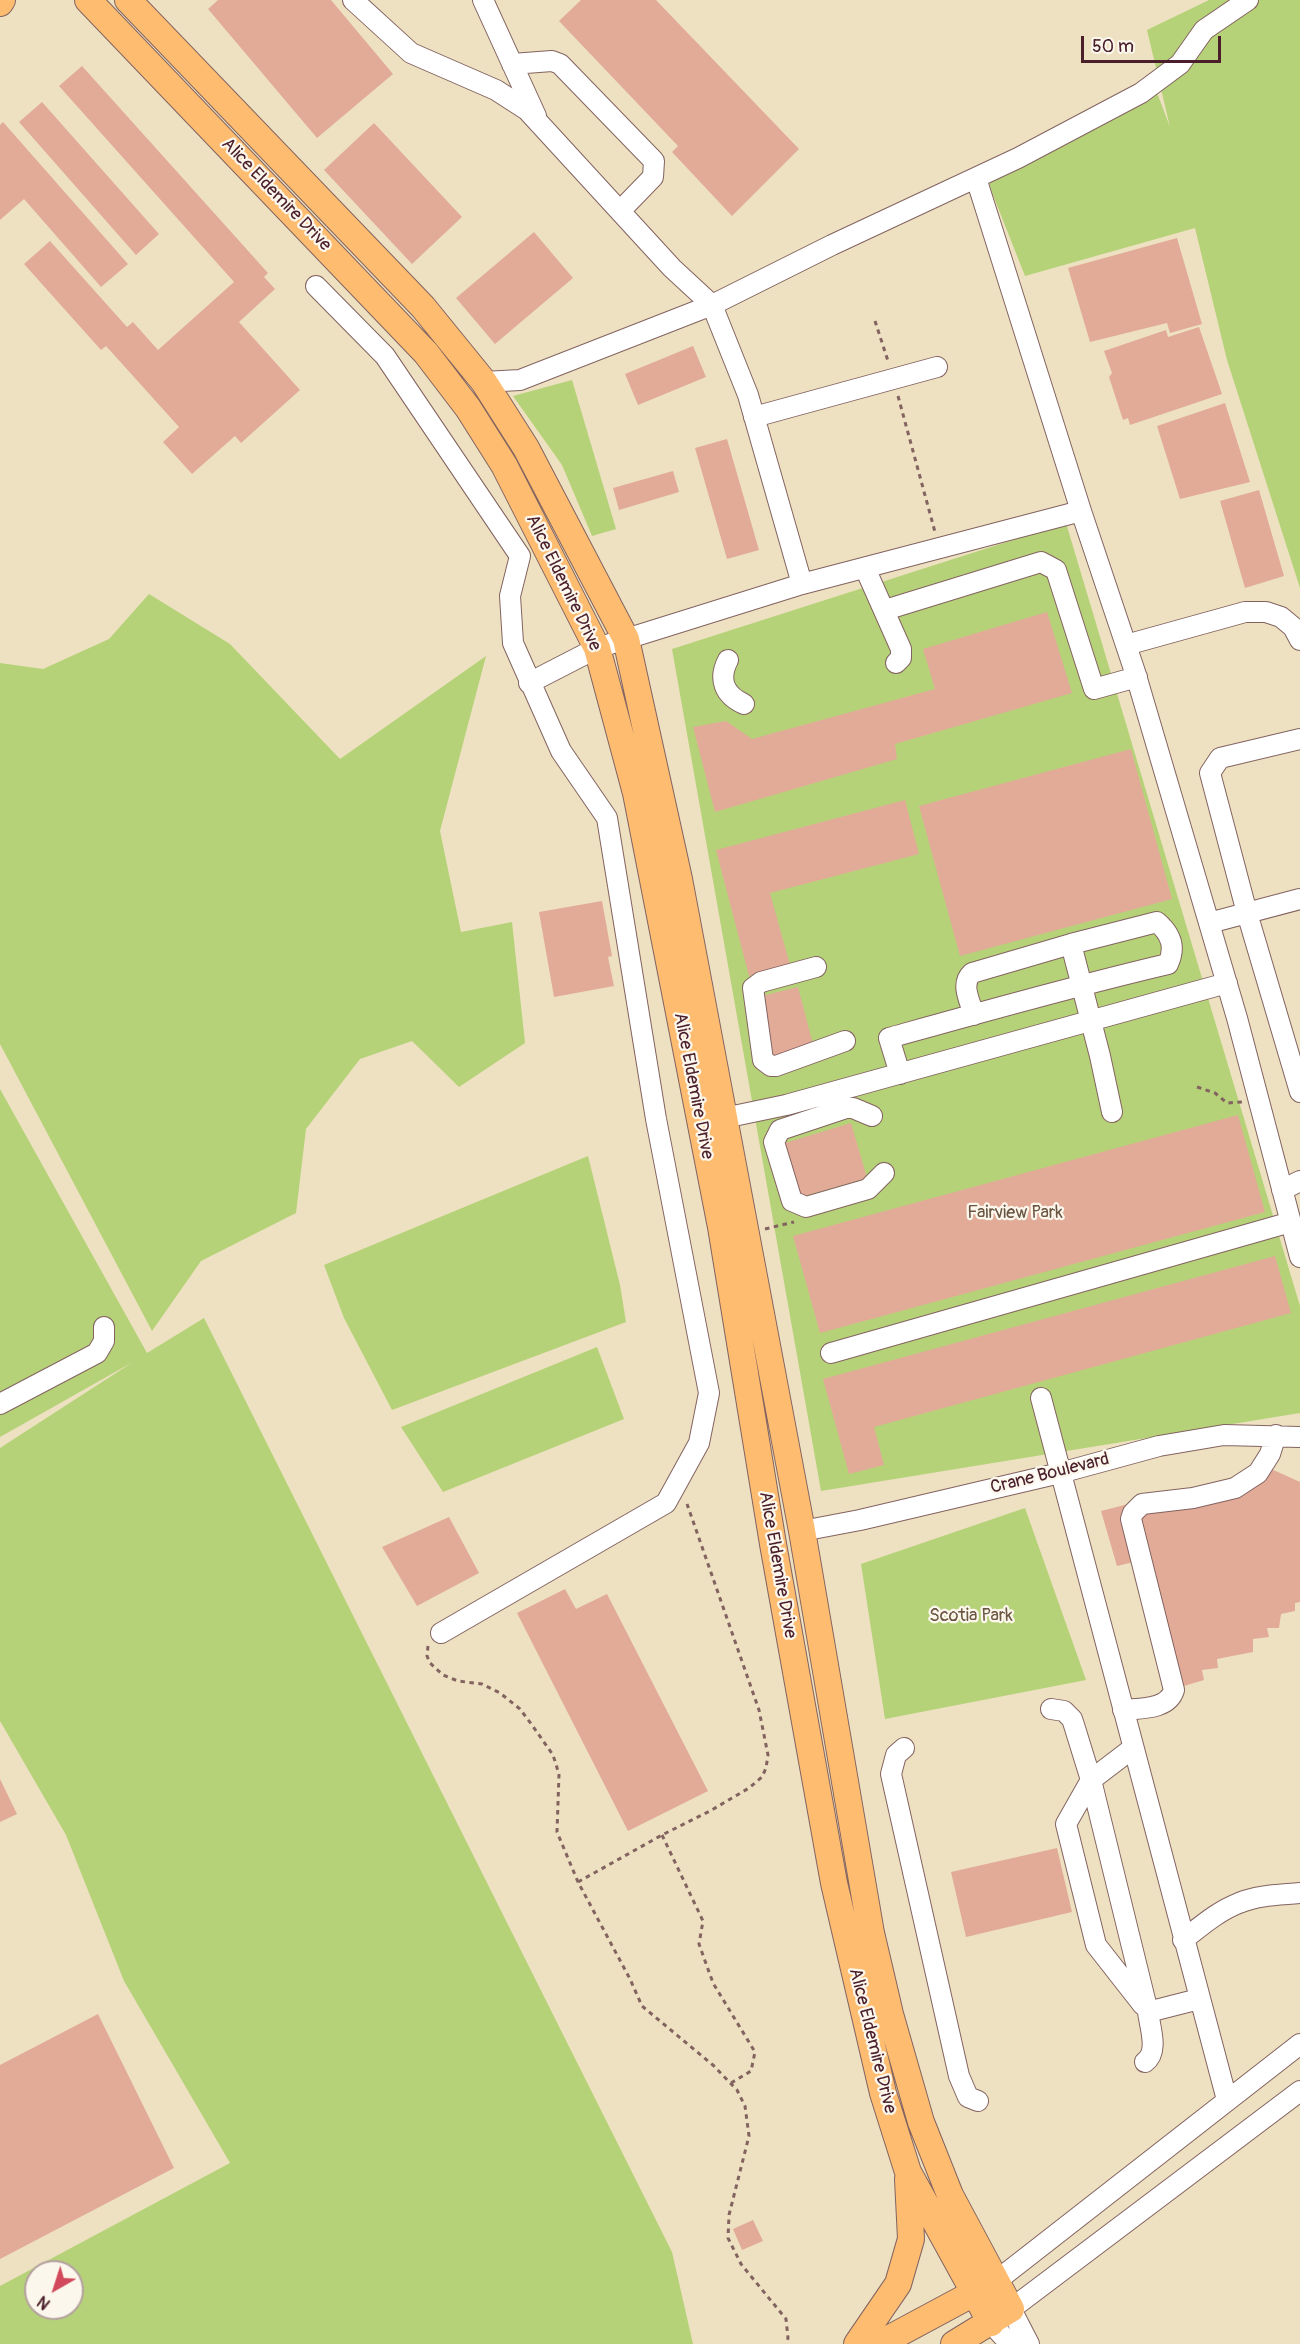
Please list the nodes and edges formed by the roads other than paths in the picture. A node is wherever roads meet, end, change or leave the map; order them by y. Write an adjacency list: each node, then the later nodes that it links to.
1 (88, 0): 22 (main road, Alice Eldemire Drive)
2 (353, 0): 7 (street)
3 (483, 0): 6 (street)
4 (1248, 0): 8 (street)
5 (137, 5): 13 (main road, Alice Eldemire Drive)
6 (512, 64): 7 (street); 9 (street)
7 (539, 121): 9 (street)
8 (976, 178): 11 (street); 15 (street)
9 (621, 210): 11 (street)
10 (316, 285): 26 (street)
11 (712, 305): 13 (street); 14 (street)
12 (937, 367): 14 (street)
13 (484, 382): 19 (main road, Alice Eldemire Drive)
14 (754, 417): 17 (street)
15 (1081, 511): 16 (street); 21 (street)
16 (865, 568): 17 (street); 18 (street)
17 (802, 584): 19 (street)
18 (885, 610): 24 (street); 25 (street)
19 (626, 639): 22 (street); 44 (main road, Alice Eldemire Drive)
20 (1300, 640): 21 (street)
21 (1126, 645): 25 (street)
22 (597, 648): 26 (street); 72 (main road, Alice Eldemire Drive)
23 (728, 660): 27 (street)
24 (896, 663)
25 (1137, 677): 31 (street)
26 (529, 683): 57 (street)
27 (744, 704)
28 (1300, 739): 30 (street)
29 (1300, 899): 30 (street)
30 (1248, 913): 31 (street); 39 (street)
31 (1209, 923): 34 (street)
32 (1071, 944): 35 (street); 35 (street); 36 (street)
33 (816, 967): 38 (street)
34 (1227, 983): 37 (street); 46 (street)
35 (1081, 985): 36 (street); 37 (street)
36 (974, 1015): 40 (street)
37 (1090, 1022): 40 (street); 42 (street)
38 (845, 1041)
39 (1295, 1058): 41 (street)
40 (900, 1074): 44 (street)
41 (1300, 1092)
42 (1112, 1112)
43 (872, 1116): 45 (street)
44 (724, 1118): 56 (main road, Alice Eldemire Drive)
45 (884, 1173)
46 (1291, 1185): 47 (street)
47 (1291, 1222): 48 (street); 50 (street)
48 (1300, 1257)
49 (104, 1327): 52 (street)
50 (831, 1353)
51 (1041, 1398): 55 (street)
52 (0, 1404)
53 (1275, 1435): 54 (street, Crane Boulevard); 55 (street, Crane Boulevard); 59 (street)
54 (1300, 1437)
55 (1060, 1473): 56 (street, Crane Boulevard); 59 (street)
56 (802, 1531): 73 (main road, Alice Eldemire Drive)
57 (441, 1633)
58 (1051, 1709): 62 (street)
59 (1123, 1710): 61 (street)
60 (904, 1748): 71 (street)
61 (1133, 1748): 62 (street); 64 (street)
62 (1091, 1780): 66 (street); 66 (street)
63 (1300, 1893): 64 (street)
64 (1183, 1940): 65 (street)
65 (1199, 1999): 66 (street); 70 (street)
66 (1148, 2012): 68 (street)
67 (1300, 2044): 70 (street)
68 (1145, 2062)
69 (1300, 2091): 74 (street)
70 (1227, 2100): 73 (street)
71 (978, 2101)
72 (908, 2172): 73 (main road, Alice Eldemire Drive); 75 (main road)
73 (984, 2288): 74 (main road); 76 (main road)
74 (1001, 2316): 77 (main road); 78 (street); 79 (street)
75 (857, 2344)
76 (879, 2344)
77 (954, 2344)
78 (1010, 2344)
79 (1029, 2344)

